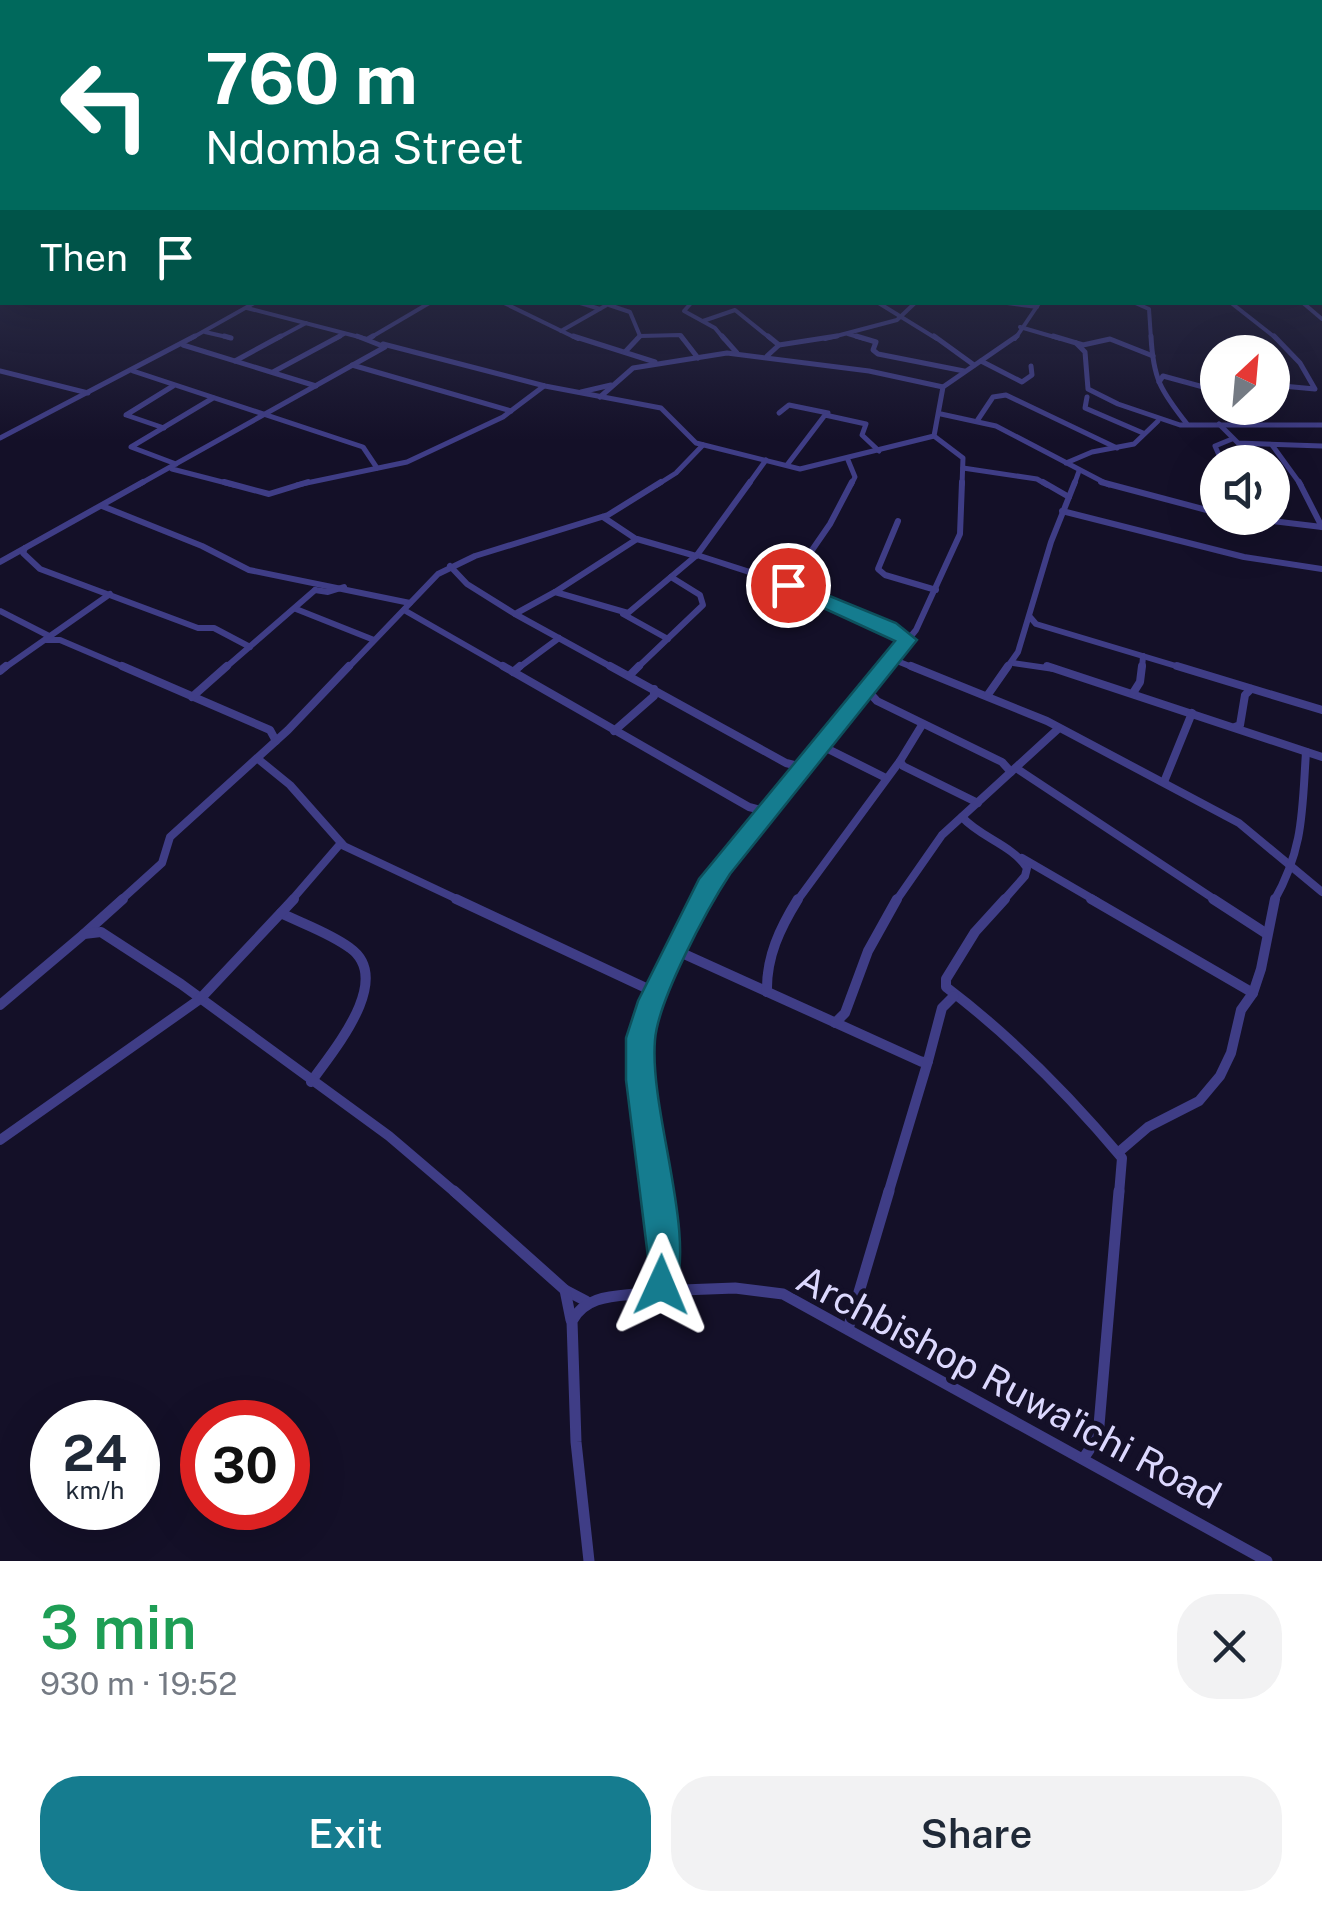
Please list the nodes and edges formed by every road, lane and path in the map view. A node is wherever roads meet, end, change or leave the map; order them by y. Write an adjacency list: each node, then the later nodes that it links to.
1 (252, 305): 13 (street)
2 (426, 305): 26 (street)
3 (508, 305): 19 (street)
4 (586, 305): 14 (street)
5 (609, 305): 14 (street)
6 (613, 305): 24 (street)
7 (689, 305): 16 (street)
8 (883, 305): 15 (street)
9 (914, 305): 15 (street)
10 (1038, 305): 18 (street)
11 (1234, 305): 23 (street)
12 (1149, 306): 34 (street)
13 (247, 308): 17 (street); 20 (street)
14 (600, 310): 19 (street)
15 (905, 316): 22 (street); 38 (street)
16 (703, 321): 27 (street); 32 (street)
17 (306, 323): 21 (street); 37 (street)
18 (1026, 329): 30 (street); 38 (street)
19 (561, 331): 31 (street)
20 (205, 332): 25 (street); 28 (street)
21 (345, 333): 26 (street); 44 (street)
22 (850, 333): 27 (street); 43 (street)
23 (1272, 335)
24 (640, 336): 31 (street); 36 (street)
25 (231, 338)
26 (368, 339): 29 (street)
27 (779, 345): 35 (street)
28 (183, 346): 37 (street); 45 (street)
29 (384, 346): 40 (street); 51 (street)
30 (1085, 347): 34 (street); 64 (street)
31 (625, 352): 39 (street)
32 (737, 353): 35 (street); 36 (street)
33 (1290, 354): 53 (street)
34 (1153, 356): 47 (street)
35 (764, 357): 52 (street)
36 (698, 358): 39 (street)
37 (234, 360): 44 (street)
38 (978, 363): 41 (street); 43 (street)
39 (660, 364): 48 (street)
40 (352, 365): 46 (street); 59 (street)
41 (1030, 366)
42 (0, 371): 54 (street)
43 (964, 371): 52 (street)
44 (273, 372): 46 (street)
45 (134, 373): 50 (street); 54 (street)
46 (317, 384): 60 (street)
47 (1158, 384): 49 (street); 66 (street)
48 (611, 385): 55 (street); 56 (street)
49 (1200, 385)
50 (173, 386): 58 (street); 71 (street)
51 (545, 386): 55 (street); 59 (street)
52 (943, 387): 63 (street)
53 (1290, 387)
54 (90, 392): 74 (street)
55 (578, 393): 56 (street)
56 (600, 397): 79 (street)
57 (1087, 397): 72 (street)
58 (213, 398): 60 (street); 71 (street)
59 (512, 411): 88 (street)
60 (268, 413): 86 (street); 88 (street)
61 (780, 413): 62 (street)
62 (832, 414): 82 (street); 87 (street)
63 (941, 414): 65 (street); 73 (street)
64 (1155, 420): 66 (street); 72 (street)
65 (977, 421): 81 (street); 85 (street)
66 (1187, 422): 67 (street)
67 (1200, 423)
68 (1221, 425): 75 (street)
69 (1290, 425): 70 (street)
70 (1322, 425)
71 (164, 428): 86 (street)
72 (1143, 433): 81 (street)
73 (934, 436): 82 (street); 89 (street)
74 (0, 438)
75 (1232, 439): 76 (street); 77 (street)
76 (1217, 445)
77 (1272, 445)
78 (1290, 445): 80 (street)
79 (703, 446): 83 (street); 96 (street)
80 (1322, 446)
81 (1117, 448): 85 (street)
82 (879, 451): 84 (street)
83 (766, 460): 87 (street); 102 (street)
84 (848, 460): 87 (street); 108 (street)
85 (1066, 462): 91 (street)
86 (177, 465): 88 (street); 93 (street)
87 (786, 465)
88 (378, 468)
89 (963, 468): 92 (street); 111 (street)
90 (1290, 470): 99 (street)
91 (1079, 471): 92 (street); 94 (street)
92 (1069, 496): 95 (street)
93 (103, 508): 101 (street); 107 (street)
94 (1200, 508)
95 (1062, 511): 105 (street); 119 (street)
96 (602, 517): 100 (street); 104 (street)
97 (898, 521): 111 (street)
98 (1290, 523): 99 (street)
99 (1322, 527)
100 (636, 539): 102 (street); 112 (street)
101 (21, 552): 103 (street); 113 (street)
102 (696, 555): 106 (street); 108 (street)
103 (0, 562)
104 (450, 566): 114 (street); 118 (street)
105 (1322, 569)
106 (671, 577): 117 (street); 123 (street)
107 (306, 578): 109 (street); 110 (street)
108 (788, 585): 124 (street)
109 (344, 586): 110 (street); 114 (street)
110 (315, 590): 115 (street)
111 (936, 590): 124 (street)
112 (555, 592): 117 (street); 118 (street)
113 (110, 594): 121 (street); 125 (street)
114 (407, 607): 122 (street); 132 (street)
115 (296, 609): 122 (street); 125 (street)
116 (0, 611): 121 (street)
117 (622, 614): 123 (street)
118 (526, 615): 120 (street)
119 (1031, 622): 126 (street); 127 (street)
120 (559, 638): 132 (street); 133 (street)
121 (48, 639): 131 (street); 139 (street)
122 (374, 640): 146 (street)
123 (668, 640): 133 (street)
124 (907, 640): 128 (street)
125 (250, 647): 139 (street)
126 (1018, 652): 129 (street); 130 (street)
127 (1143, 656): 135 (street); 137 (street)
128 (892, 658): 136 (street); 138 (street)
129 (1024, 661): 130 (street); 137 (street)
130 (1013, 663): 138 (street)
131 (0, 671)
132 (512, 672): 147 (street)
133 (629, 676): 134 (street)
134 (654, 689): 147 (street); 154 (street)
135 (1251, 689): 140 (street); 143 (street)
136 (867, 690): 142 (street); 149 (street)
137 (1133, 693): 141 (street)
138 (987, 696): 144 (street)
139 (192, 697): 145 (street)
140 (1322, 710)
141 (1192, 713): 143 (street); 157 (street)
142 (922, 724): 153 (street); 155 (street)
143 (1235, 727): 150 (street)
144 (1059, 728): 155 (street); 157 (street)
145 (270, 730): 146 (street); 148 (street)
146 (288, 730): 148 (street)
147 (614, 730): 159 (street)
148 (276, 742): 152 (street)
149 (820, 745): 154 (street); 156 (street)
150 (1306, 752): 151 (street); 163 (street)
151 (1322, 757)
152 (258, 759): 161 (street); 166 (street)
153 (900, 760): 156 (street); 158 (street)
154 (802, 766): 159 (street)
155 (1014, 770): 158 (street); 167 (street)
156 (886, 778): 170 (street)
157 (1164, 782): 163 (street)
158 (978, 803): 160 (street)
159 (765, 811): 168 (street)
160 (962, 818): 162 (street); 175 (street)
161 (341, 843): 165 (street); 169 (street)
162 (1018, 856): 171 (street); 172 (street)
163 (1292, 866): 164 (street); 167 (street)
164 (1322, 892)
165 (280, 914): 173 (street); 177 (street)
166 (84, 934): 173 (street); 174 (street)
167 (1267, 934): 171 (street)
168 (680, 946): 169 (street); 170 (street)
169 (658, 988): 181 (street)
170 (767, 992): 175 (street)
171 (1253, 993): 179 (street)
172 (954, 996): 176 (street); 179 (street)
173 (200, 998): 177 (street); 178 (street)
174 (3, 1002)
175 (836, 1022): 176 (street)
176 (928, 1061): 184 (street)
177 (311, 1082): 180 (street)
178 (0, 1140)
179 (1120, 1151): 185 (street)
180 (565, 1290): 182 (street); 183 (street)
181 (656, 1291): 182 (street, Archbishop Ruwa'ichi Road); 184 (street, Archbishop Ruwa'ichi Road)
182 (586, 1301): 183 (street)
183 (572, 1321): 187 (street)
184 (848, 1329): 185 (street, Archbishop Ruwa'ichi Road)
185 (1083, 1459): 186 (street, Archbishop Ruwa'ichi Road)
186 (1241, 1554): 188 (street, Archbishop Ruwa'ichi Road)
187 (590, 1561)
188 (1267, 1561)

